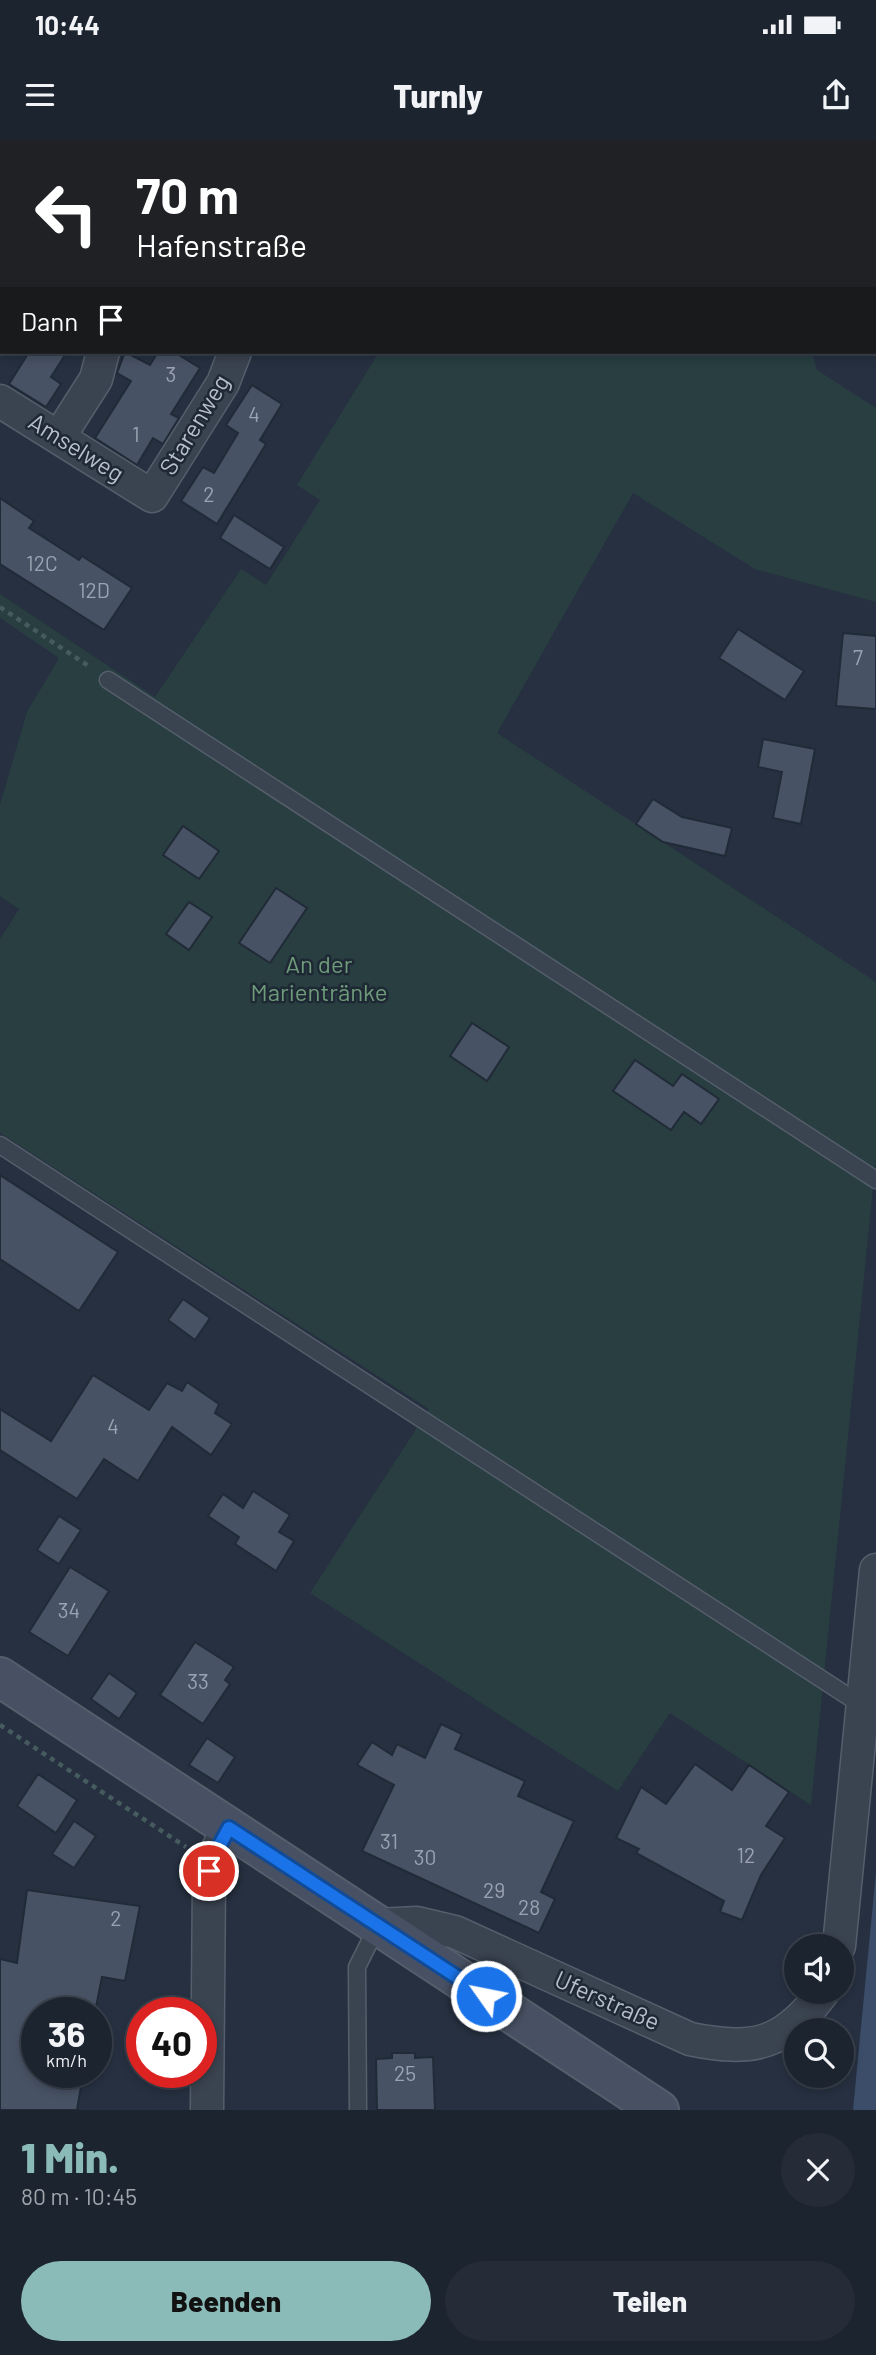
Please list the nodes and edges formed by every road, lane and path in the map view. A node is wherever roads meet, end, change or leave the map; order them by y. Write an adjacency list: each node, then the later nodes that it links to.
1 (102, 354): 4 (street)
2 (234, 354): 5 (street, Starenweg)
3 (0, 401): 4 (street, Amselweg)
4 (59, 438): 5 (street, Amselweg)
5 (152, 496)
6 (0, 607): 7 (path)
7 (108, 680): 9 (lane)
8 (0, 1145): 12 (lane)
9 (876, 1180)
10 (876, 1570): 12 (street)
11 (0, 1678): 14 (street)
12 (863, 1706): 17 (street)
13 (0, 1725): 15 (path)
14 (229, 1828): 15 (street); 16 (street)
15 (210, 1863): 19 (street)
16 (378, 1925): 18 (street, Uferstraße); 20 (lane); 21 (street)
17 (840, 1934)
18 (814, 2004)
19 (206, 2110)
20 (358, 2110)
21 (659, 2110)

